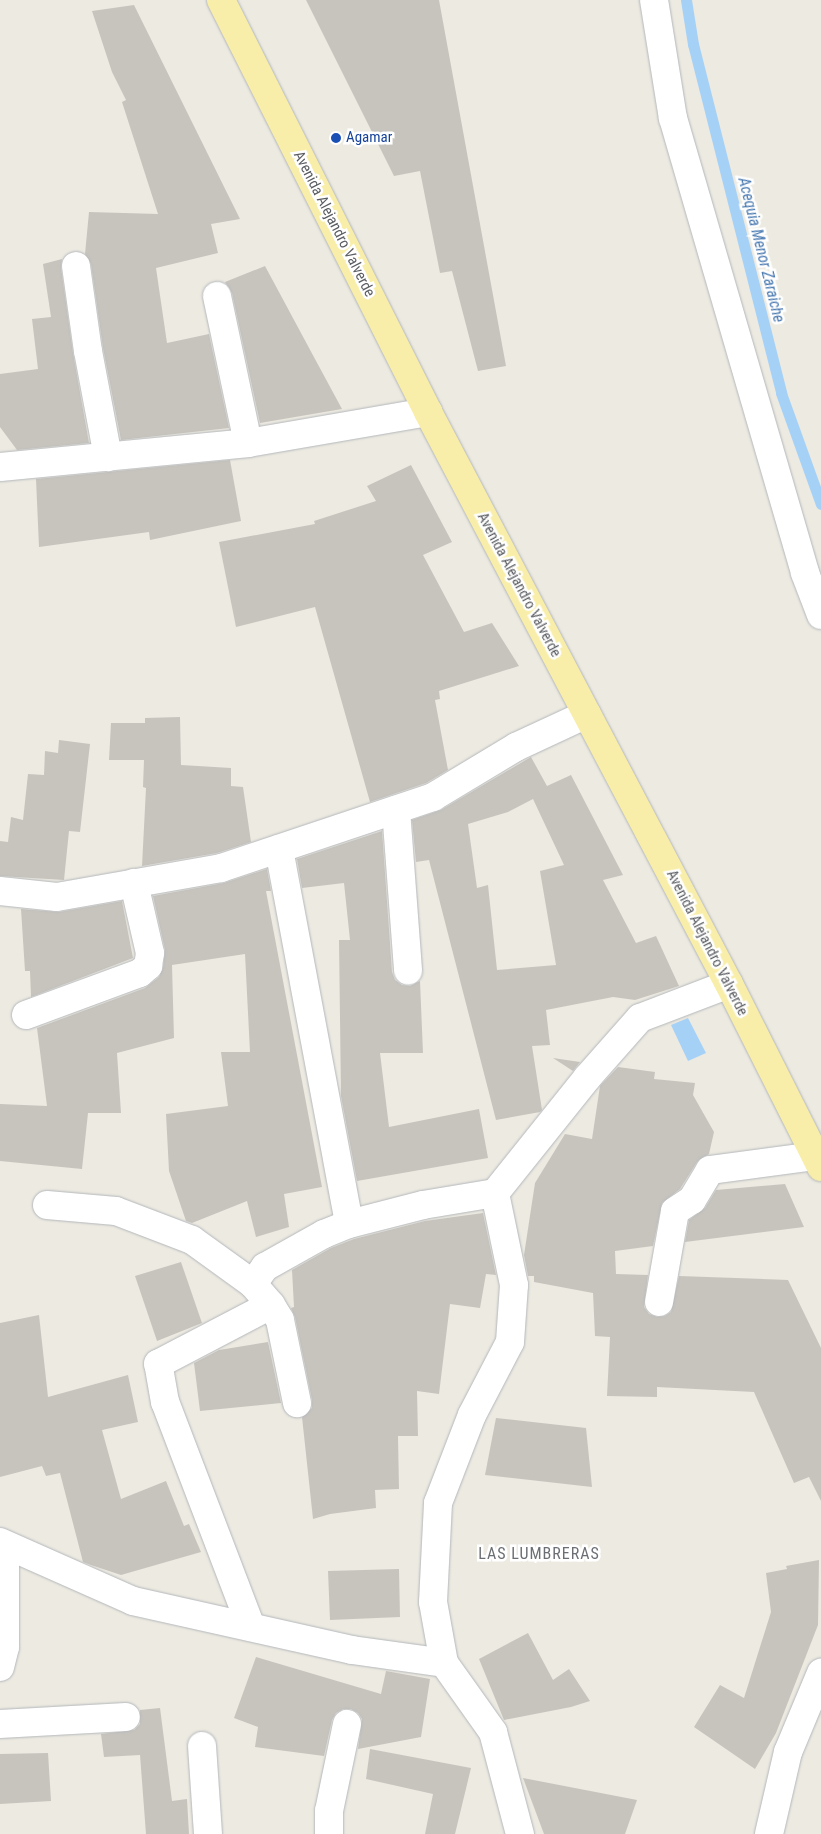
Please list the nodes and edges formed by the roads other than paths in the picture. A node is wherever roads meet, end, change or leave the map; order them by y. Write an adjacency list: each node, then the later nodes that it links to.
1 (220, 0): 5 (main road, Avenida Alejandro Valverde)
2 (654, 0): 9 (street)
3 (76, 266): 7 (street)
4 (217, 296): 6 (street)
5 (428, 412): 6 (street); 10 (main road, Avenida Alejandro Valverde)
6 (248, 442): 7 (street)
7 (108, 457): 8 (street)
8 (0, 467)
9 (821, 615)
10 (587, 714): 11 (street); 16 (main road, Avenida Alejandro Valverde)
11 (396, 810): 12 (street); 15 (street)
12 (279, 849): 13 (street); 21 (street)
13 (134, 882): 14 (street); 17 (street)
14 (0, 891)
15 (408, 971)
16 (729, 984): 18 (main road, Avenida Alejandro Valverde); 19 (street)
17 (26, 1015)
18 (818, 1161): 23 (street)
19 (495, 1193): 21 (street); 29 (street)
20 (47, 1205): 22 (street)
21 (349, 1224): 22 (street)
22 (253, 1284): 24 (street)
23 (659, 1302)
24 (271, 1305): 25 (street); 28 (street)
25 (297, 1403)
26 (3, 1544): 27 (street); 28 (street)
27 (3, 1600): 30 (street)
28 (251, 1627): 29 (street)
29 (444, 1663): 38 (street)
30 (0, 1667)
31 (821, 1673): 39 (street)
32 (126, 1718): 33 (street)
33 (0, 1724)
34 (347, 1724): 37 (street)
35 (202, 1746): 36 (street)
36 (208, 1834)
37 (329, 1834)
38 (520, 1834)
39 (769, 1834)

